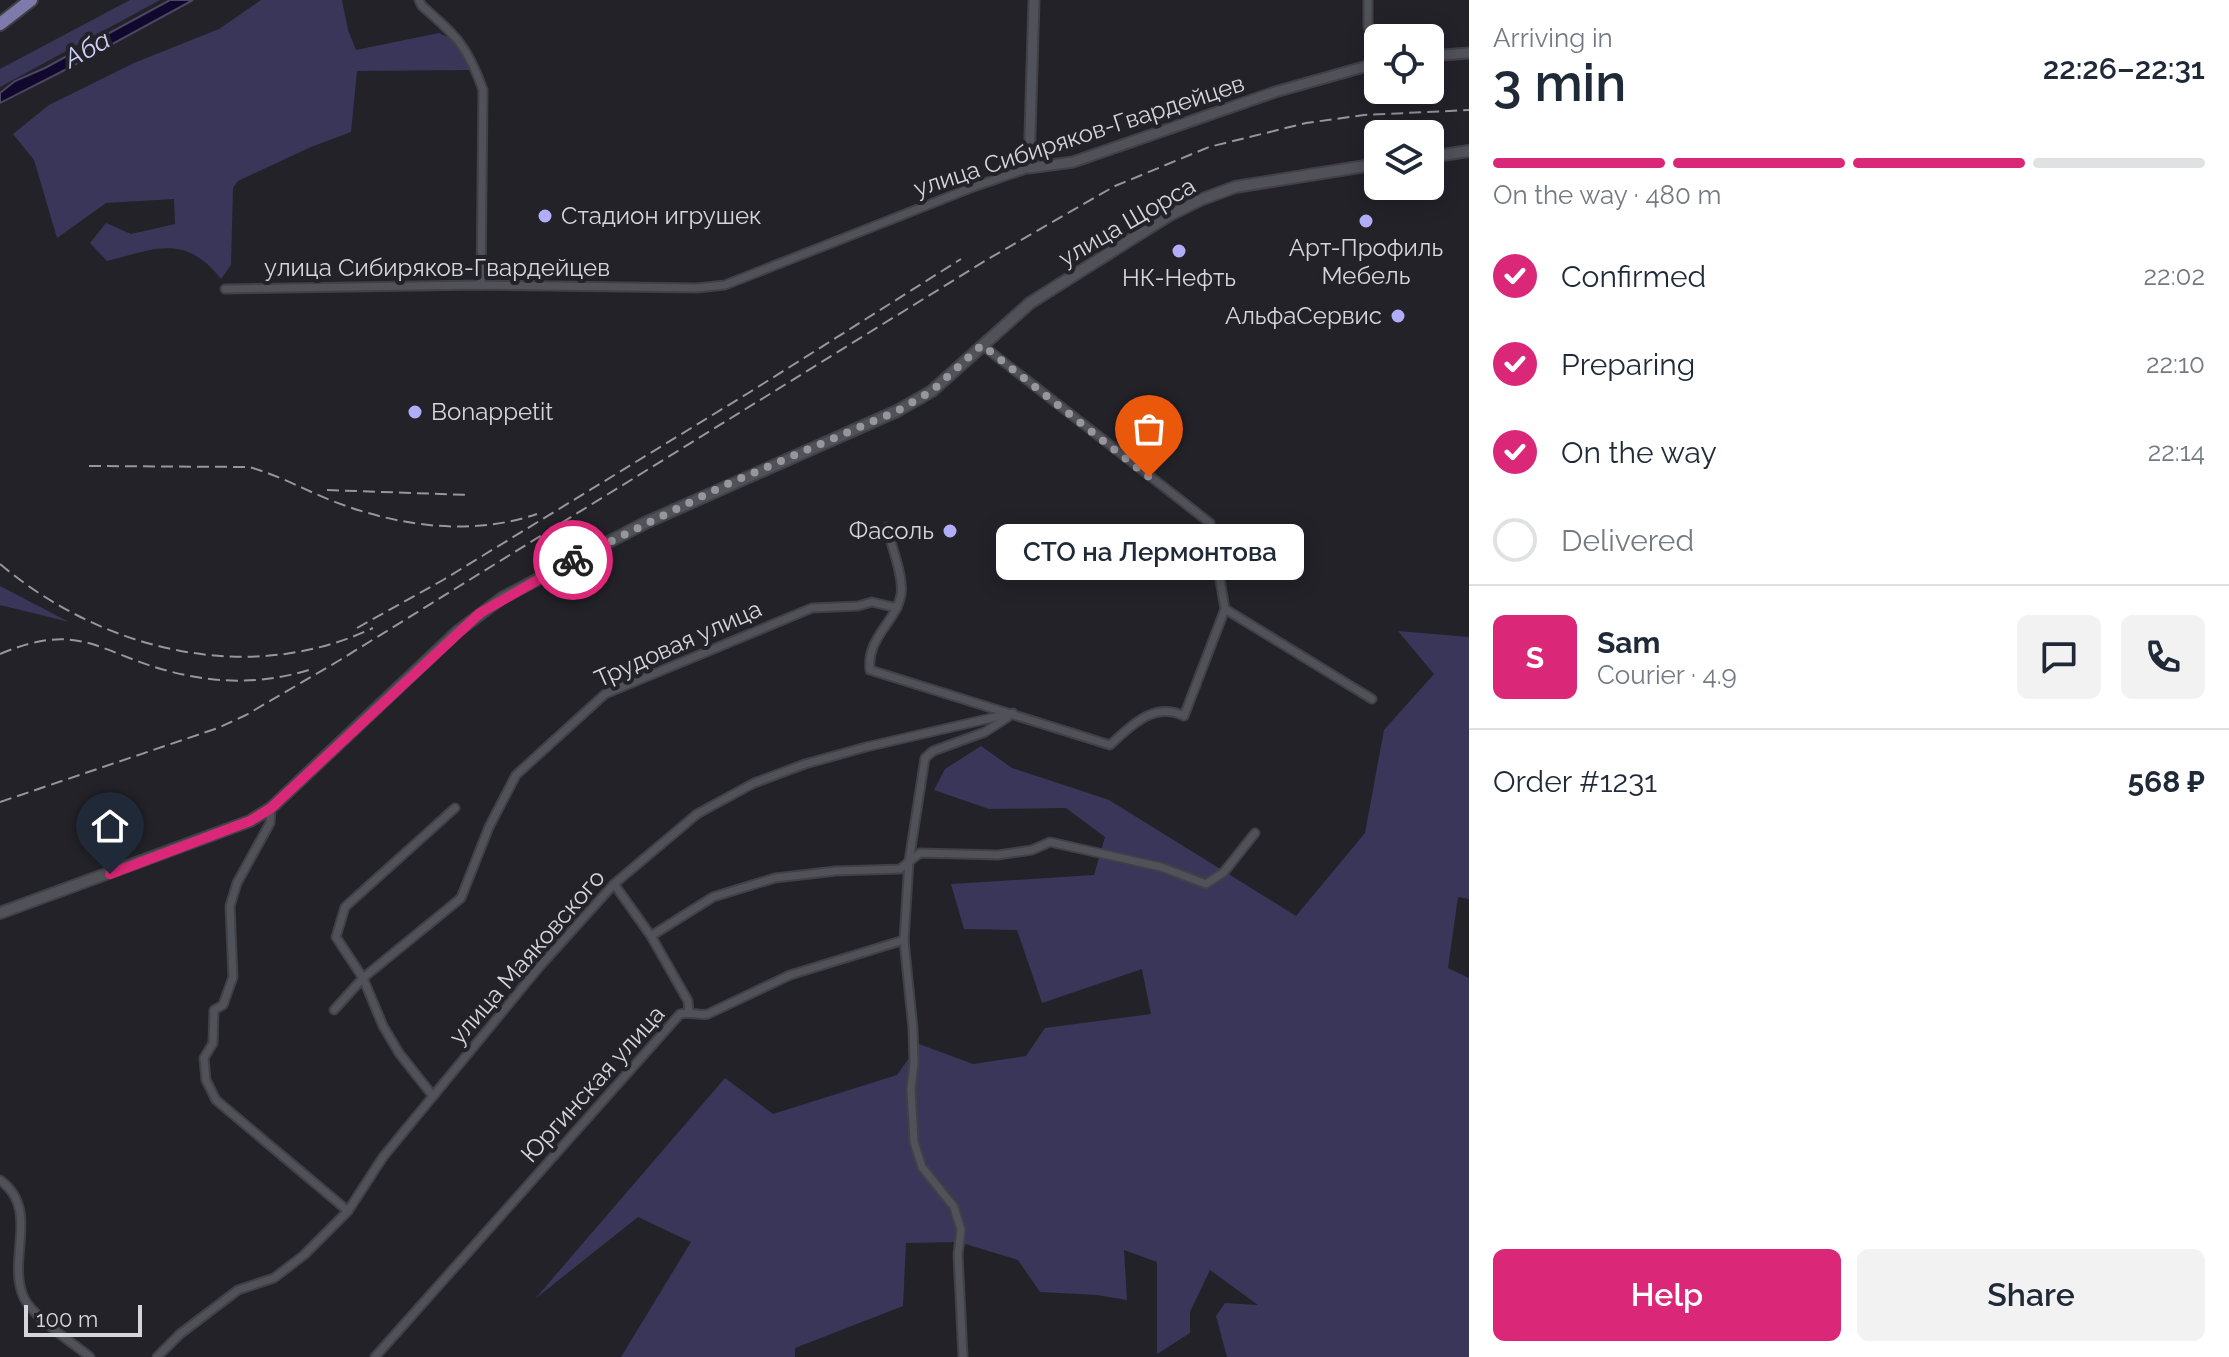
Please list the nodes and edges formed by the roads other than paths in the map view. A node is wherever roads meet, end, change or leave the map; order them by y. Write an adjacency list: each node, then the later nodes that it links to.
1 (31, 0): 5 (main road)
2 (419, 0): 14 (street)
3 (1034, 0): 13 (street)
4 (1368, 0): 6 (street)
5 (0, 24)
6 (1368, 24)
7 (1469, 53): 8 (street)
8 (1444, 55)
9 (1364, 67): 13 (street, улица Сибиряков-Гвардейцев)
10 (1469, 151): 11 (main road)
11 (1444, 155)
12 (1364, 166): 16 (main road, улица Щорса)
13 (1029, 168): 14 (street, улица Сибиряков-Гвардейцев)
14 (481, 285): 15 (street, улица Сибиряков-Гвардейцев)
15 (225, 289)
16 (982, 345): 19 (street); 22 (main road, улица Щорса)
17 (887, 527): 18 (street)
18 (897, 608): 21 (street); 30 (street, Трудовая улица)
19 (1225, 609): 20 (street); 21 (street)
20 (1372, 699)
21 (1013, 713): 25 (street); 26 (street, улица Маяковского)
22 (271, 808): 27 (main road, улица Щорса); 35 (street)
23 (455, 808): 30 (street)
24 (1255, 833): 25 (street)
25 (909, 861): 28 (street); 29 (street)
26 (614, 884): 28 (street); 33 (street, улица Маяковского)
27 (0, 913)
28 (651, 936): 32 (street)
29 (904, 940): 32 (street, Юргинская улица); 39 (street)
30 (363, 978): 31 (street, Трудовая улица); 33 (street)
31 (334, 1010)
32 (689, 1012): 38 (street, Юргинская улица)
33 (433, 1096): 35 (street, улица Маяковского)
34 (0, 1180): 36 (street)
35 (348, 1211): 37 (street, улица Маяковского)
36 (90, 1357)
37 (157, 1357)
38 (375, 1357)
39 (963, 1357)

